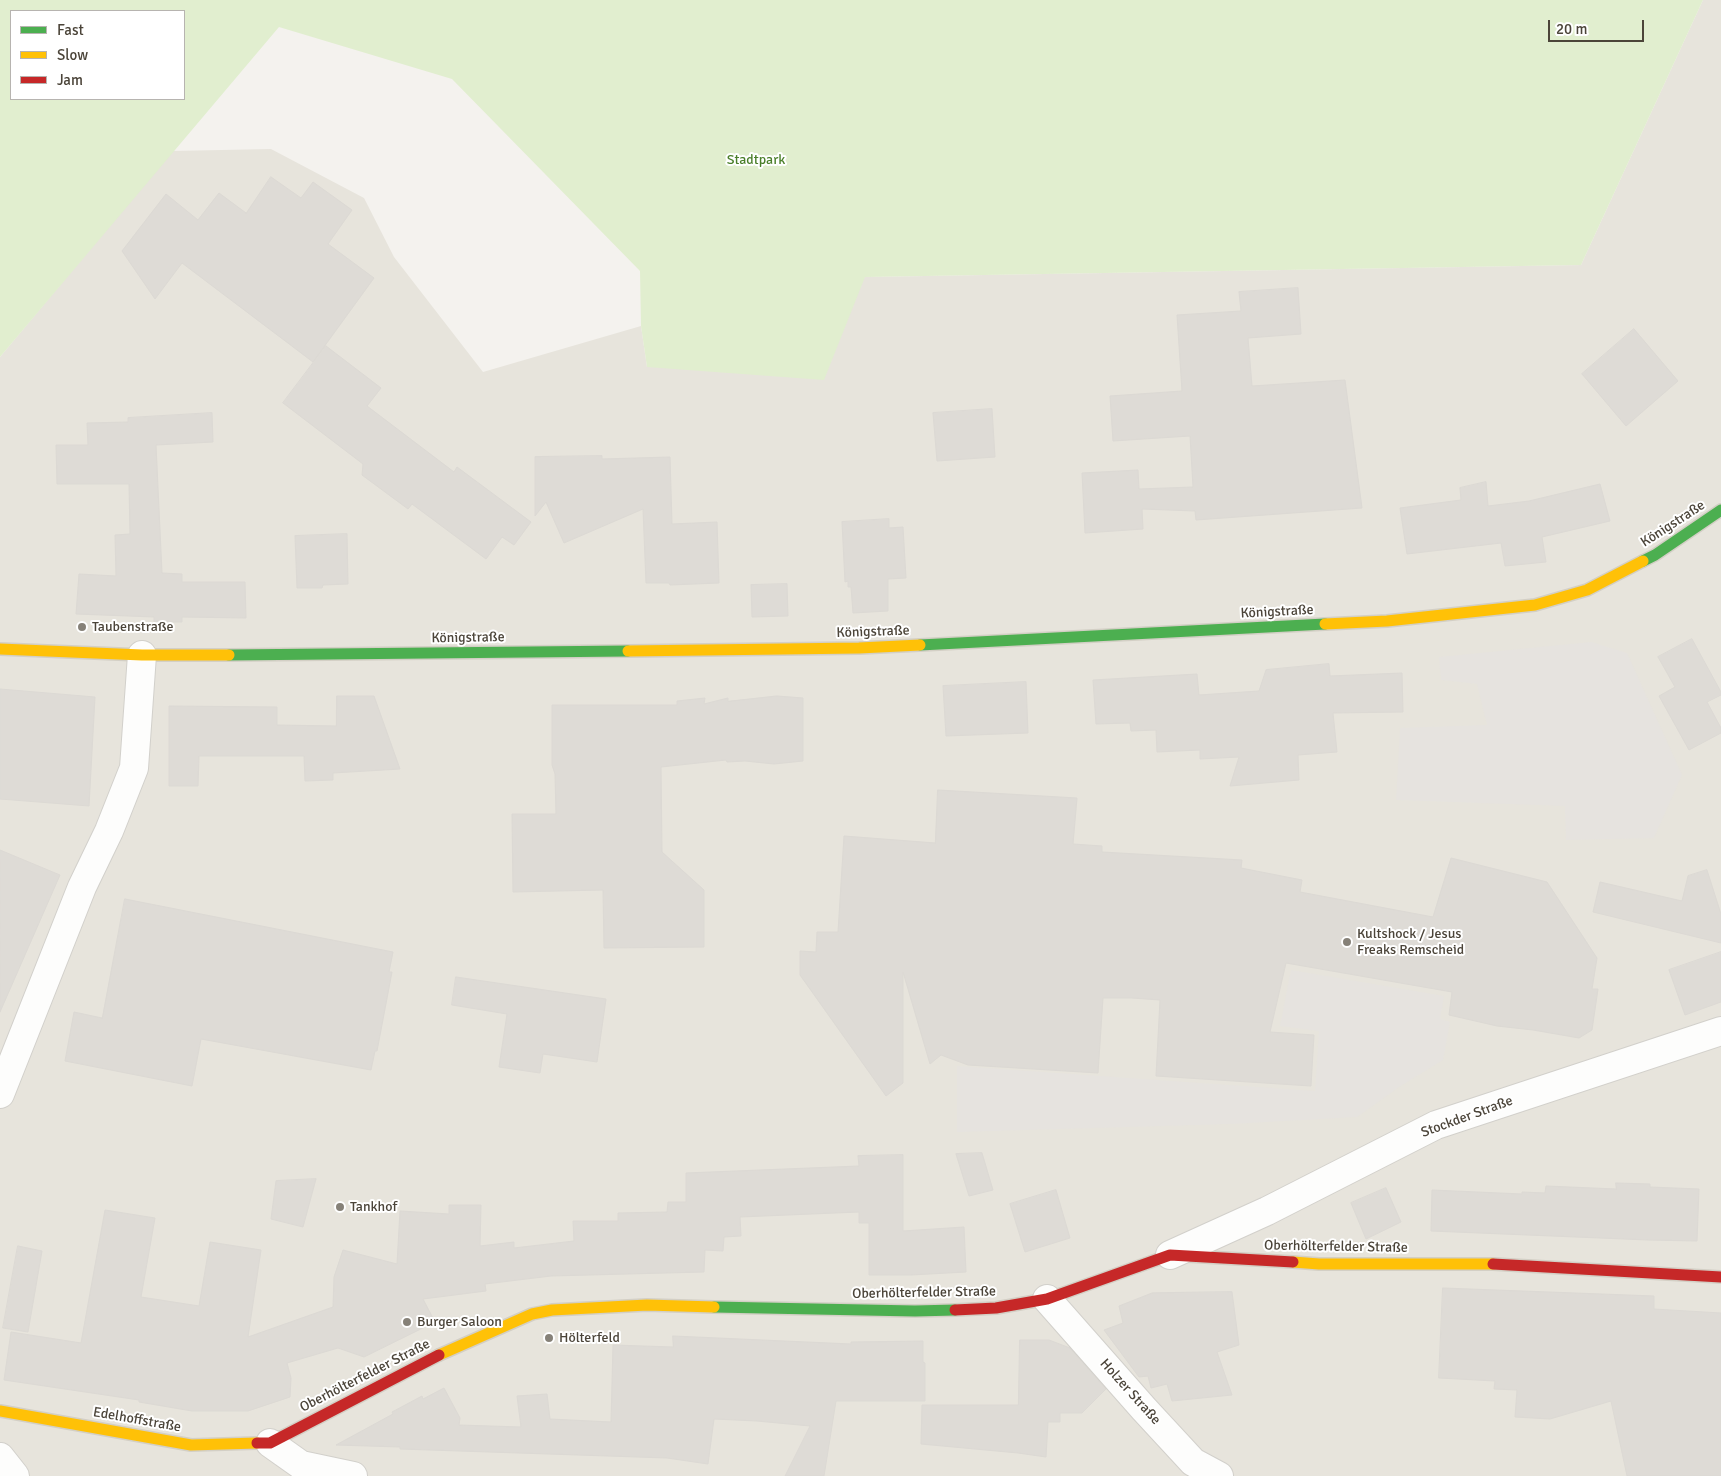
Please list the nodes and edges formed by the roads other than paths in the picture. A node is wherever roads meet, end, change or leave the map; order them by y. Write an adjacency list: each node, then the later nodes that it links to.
1 (1721, 510): 3 (street, Königstraße)
2 (0, 649): 3 (street, Königstraße)
3 (142, 654): 5 (street)
4 (1721, 1031): 6 (street, Stockder Straße)
5 (0, 1094)
6 (1170, 1255): 7 (street, Oberhölterfelder Straße); 8 (street, Oberhölterfelder Straße)
7 (1721, 1277)
8 (1047, 1299): 10 (street, Oberhölterfelder Straße); 14 (street, Holzer Straße)
9 (0, 1411): 10 (street, Edelhoffstraße)
10 (270, 1443): 13 (street)
11 (0, 1457): 12 (street)
12 (15, 1476)
13 (353, 1476)
14 (1220, 1476)

